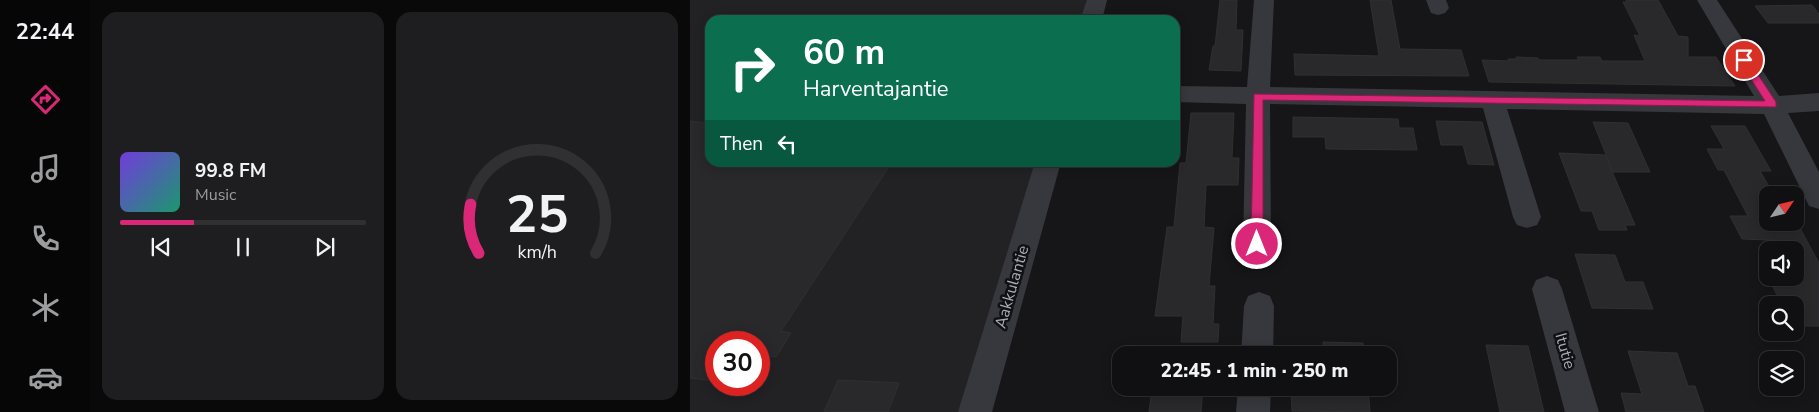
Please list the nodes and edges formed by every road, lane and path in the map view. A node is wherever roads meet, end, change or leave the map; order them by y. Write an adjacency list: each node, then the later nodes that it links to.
1 (1097, 0): 4 (street)
2 (1264, 0): 6 (street)
3 (1707, 0): 9 (street)
4 (1092, 15)
5 (1180, 94): 6 (street)
6 (1258, 96): 7 (street); 13 (street)
7 (1493, 101): 9 (street); 12 (street)
8 (1819, 102): 9 (street)
9 (1772, 105): 11 (street)
10 (1047, 167): 18 (street, Aakkulantie)
11 (1819, 198)
12 (1527, 217)
13 (1257, 244)
14 (1547, 289): 20 (street, Itutie)
15 (1260, 306): 16 (street)
16 (1257, 346)
17 (1254, 396): 19 (street)
18 (975, 412)
19 (1253, 412)
20 (1582, 412)

